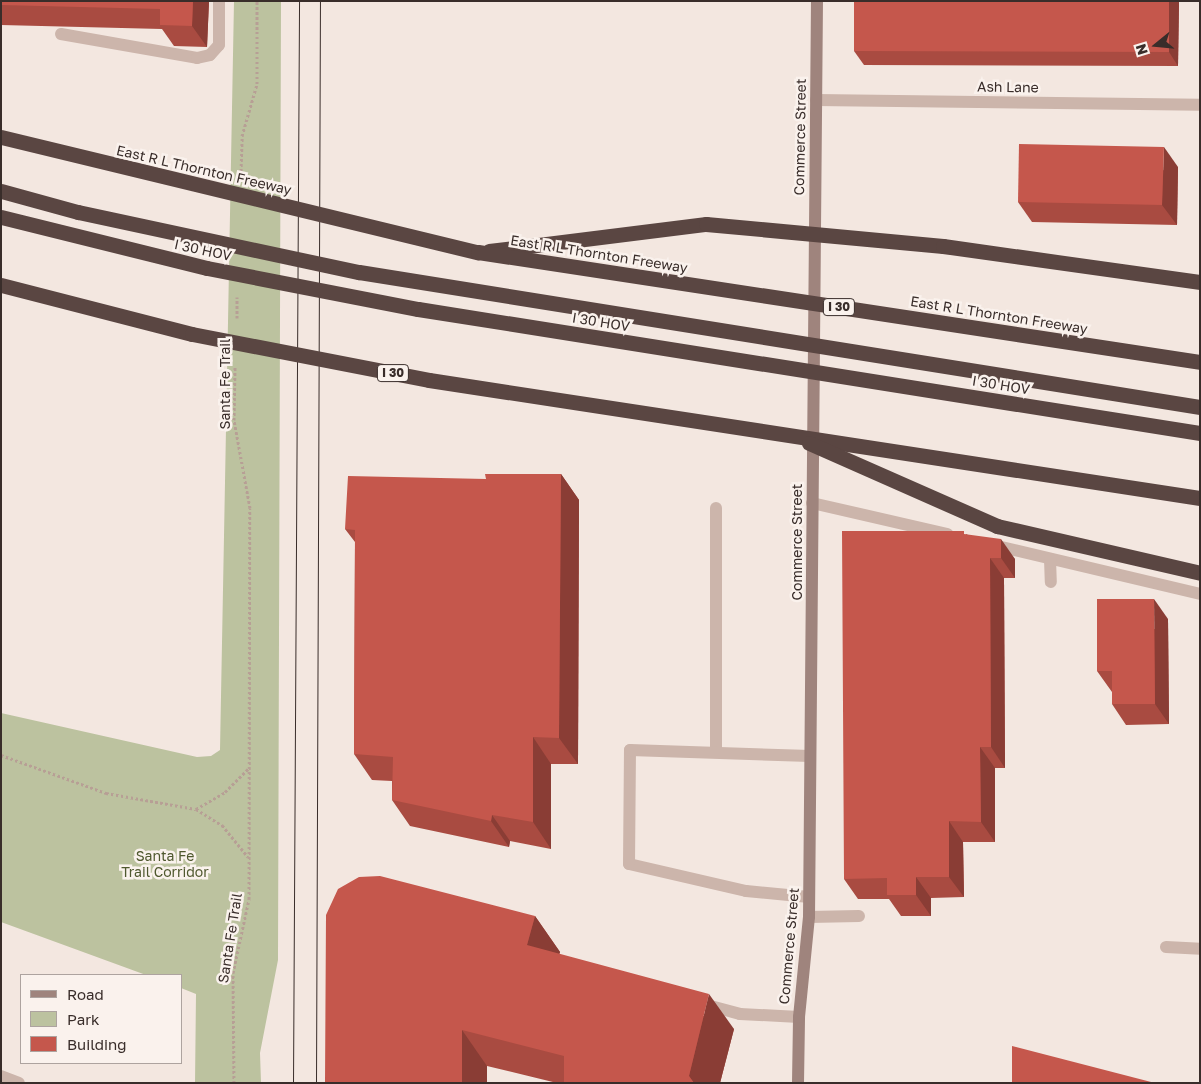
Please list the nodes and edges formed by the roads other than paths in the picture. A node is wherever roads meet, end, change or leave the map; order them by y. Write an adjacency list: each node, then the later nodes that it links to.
1 (219, 1): 3 (street)
2 (817, 1): 4 (street, Commerce Street)
3 (61, 34)
4 (816, 100): 5 (street, Ash Lane); 17 (street, Commerce Street)
5 (1200, 105)
6 (1, 137): 9 (highway, East R L Thornton Freeway / I 30, bridge)
7 (1, 191): 13 (highway, I 30 HOV, bridge)
8 (1, 217): 15 (highway, I 30 HOV, bridge)
9 (478, 252): 10 (highway, bridge); 12 (highway, East R L Thornton Freeway / I 30, bridge)
10 (1200, 282)
11 (1, 285): 14 (highway, I 30, bridge)
12 (1200, 362)
13 (1200, 406)
14 (790, 434): 16 (highway, I 30, bridge); 22 (highway, bridge)
15 (1200, 434)
16 (1200, 498)
17 (812, 503): 19 (street); 26 (street, Commerce Street)
18 (716, 508): 25 (street)
19 (964, 538)
20 (984, 543): 21 (street)
21 (1050, 559): 23 (street); 24 (street)
22 (1200, 573)
23 (1051, 582)
24 (1200, 594)
25 (716, 752): 26 (street); 27 (street)
26 (810, 756): 27 (street, Commerce Street)
27 (810, 897): 29 (street, Commerce Street)
28 (859, 916): 29 (street)
29 (809, 917): 33 (street, Commerce Street)
30 (1166, 947): 31 (street)
31 (1200, 949)
32 (692, 1002): 33 (street)
33 (799, 1017): 36 (street, Commerce Street)
34 (1, 1076): 35 (street)
35 (19, 1083)
36 (798, 1083)

